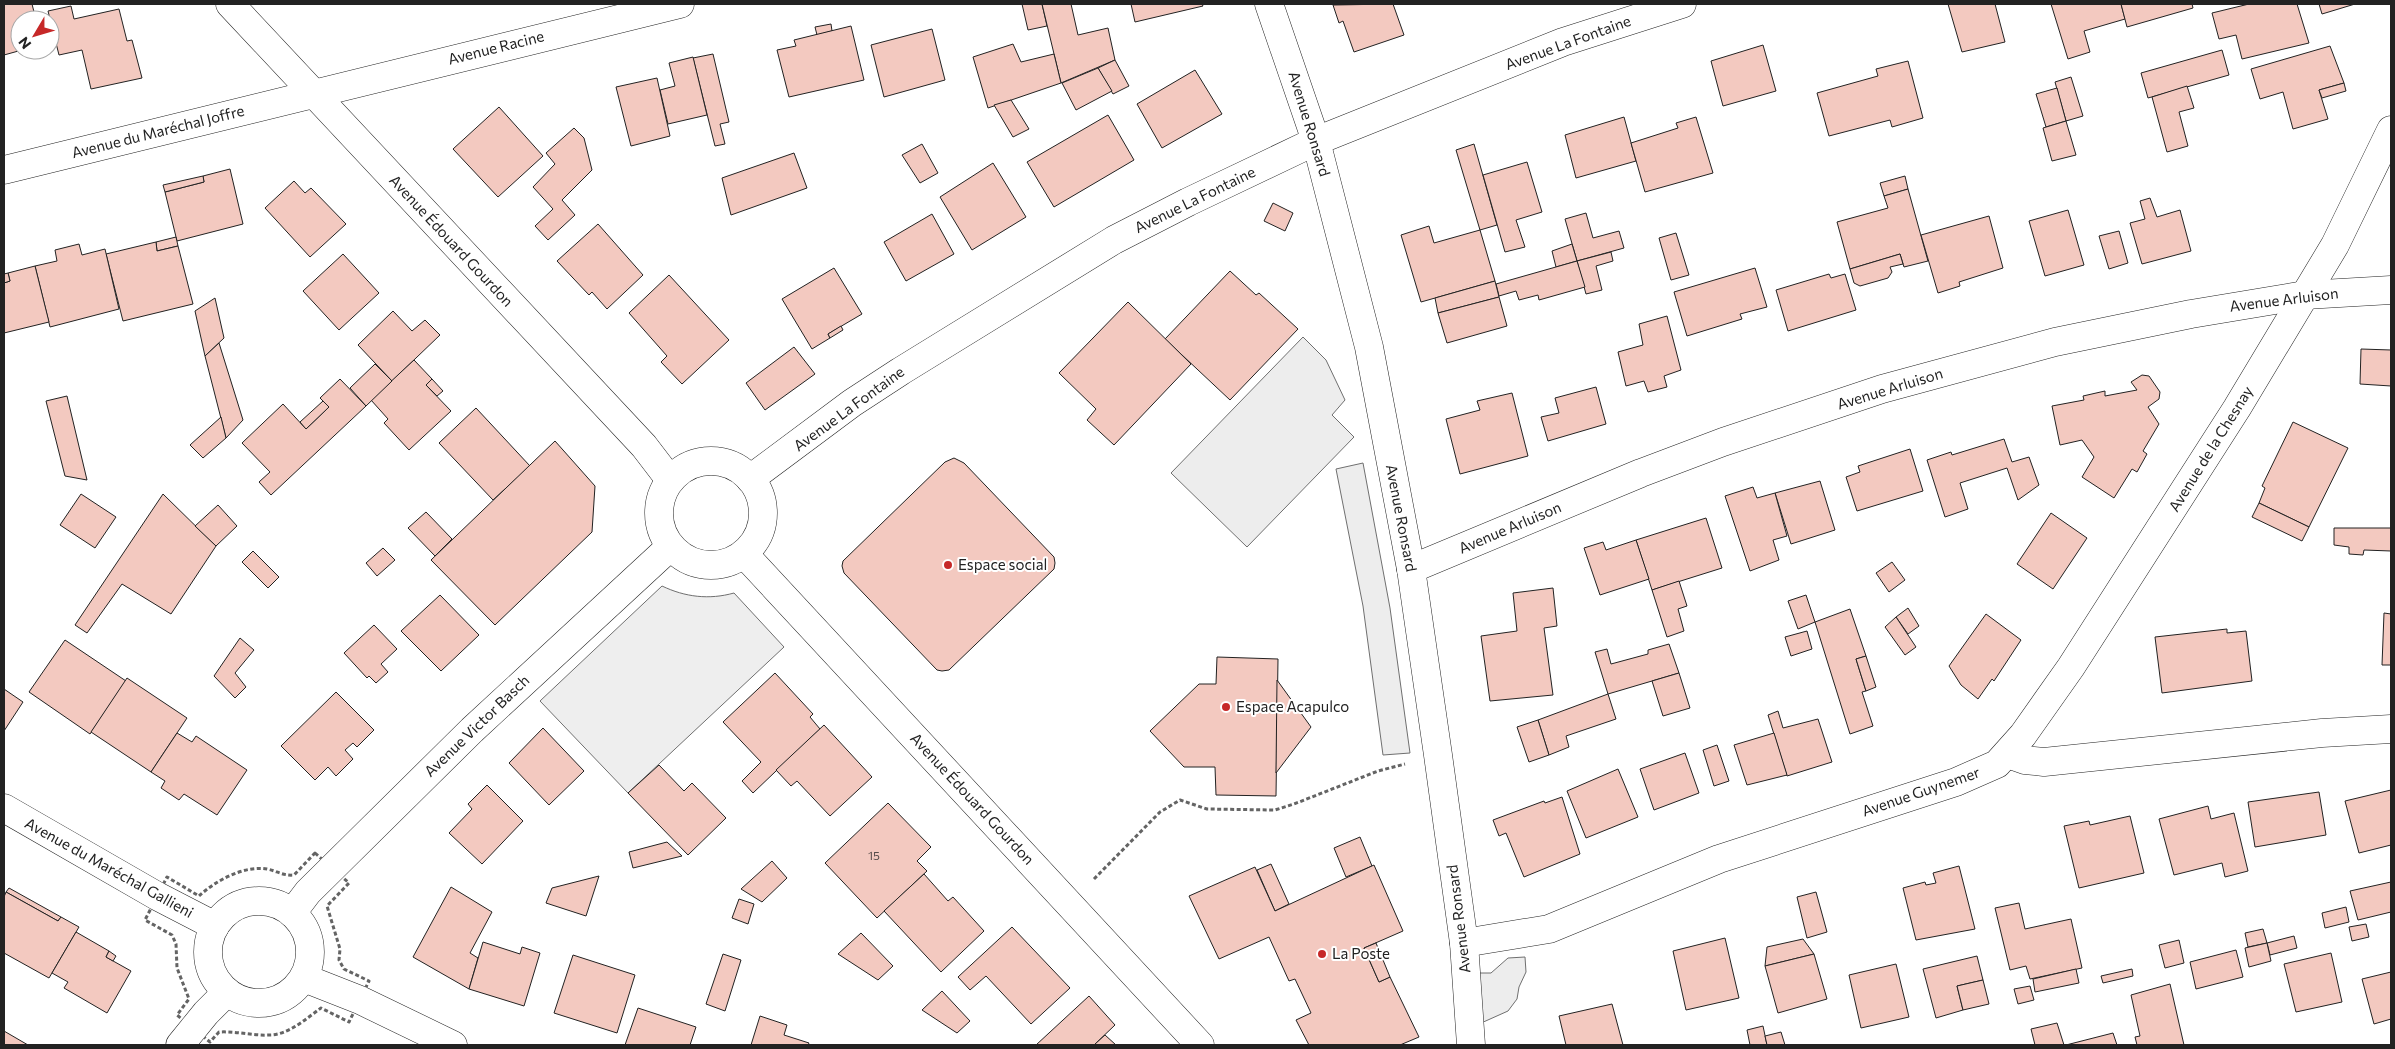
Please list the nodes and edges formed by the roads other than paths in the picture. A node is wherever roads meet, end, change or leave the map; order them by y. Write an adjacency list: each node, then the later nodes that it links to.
1 (230, 4): 5 (street, Avenue Édouard Gourdon)
2 (680, 4): 5 (street, Avenue Racine)
3 (1269, 4): 7 (street, Avenue Ronsard)
4 (1682, 4): 7 (street, Avenue La Fontaine)
5 (312, 93): 8 (street, Avenue du Maréchal Joffre); 12 (street, Avenue Édouard Gourdon)
6 (2391, 130): 10 (street, Avenue de la Chesnay)
7 (1316, 142): 11 (street, Avenue La Fontaine); 15 (street, Avenue Ronsard)
8 (4, 170)
9 (2391, 290): 10 (street, Avenue Arluison)
10 (2305, 295): 15 (street, Avenue Arluison); 17 (street, Avenue de la Chesnay)
11 (750, 479): 12 (street); 14 (street)
12 (670, 480): 13 (street)
13 (670, 546): 14 (street); 19 (street, Avenue Victor Basch)
14 (744, 554): 26 (street, Avenue Édouard Gourdon)
15 (1411, 570): 21 (street, Avenue Ronsard)
16 (2391, 729): 17 (street)
17 (2008, 754): 21 (street, Avenue Guynemer)
18 (4, 808): 20 (street, Avenue du Maréchal Gallieni)
19 (292, 913): 20 (street); 22 (street)
20 (215, 926): 23 (street)
21 (1464, 943): 27 (street, Avenue Ronsard)
22 (304, 978): 23 (street); 25 (street)
23 (227, 992): 24 (street)
24 (187, 1037)
25 (453, 1045)
26 (1200, 1045)
27 (1471, 1045)

